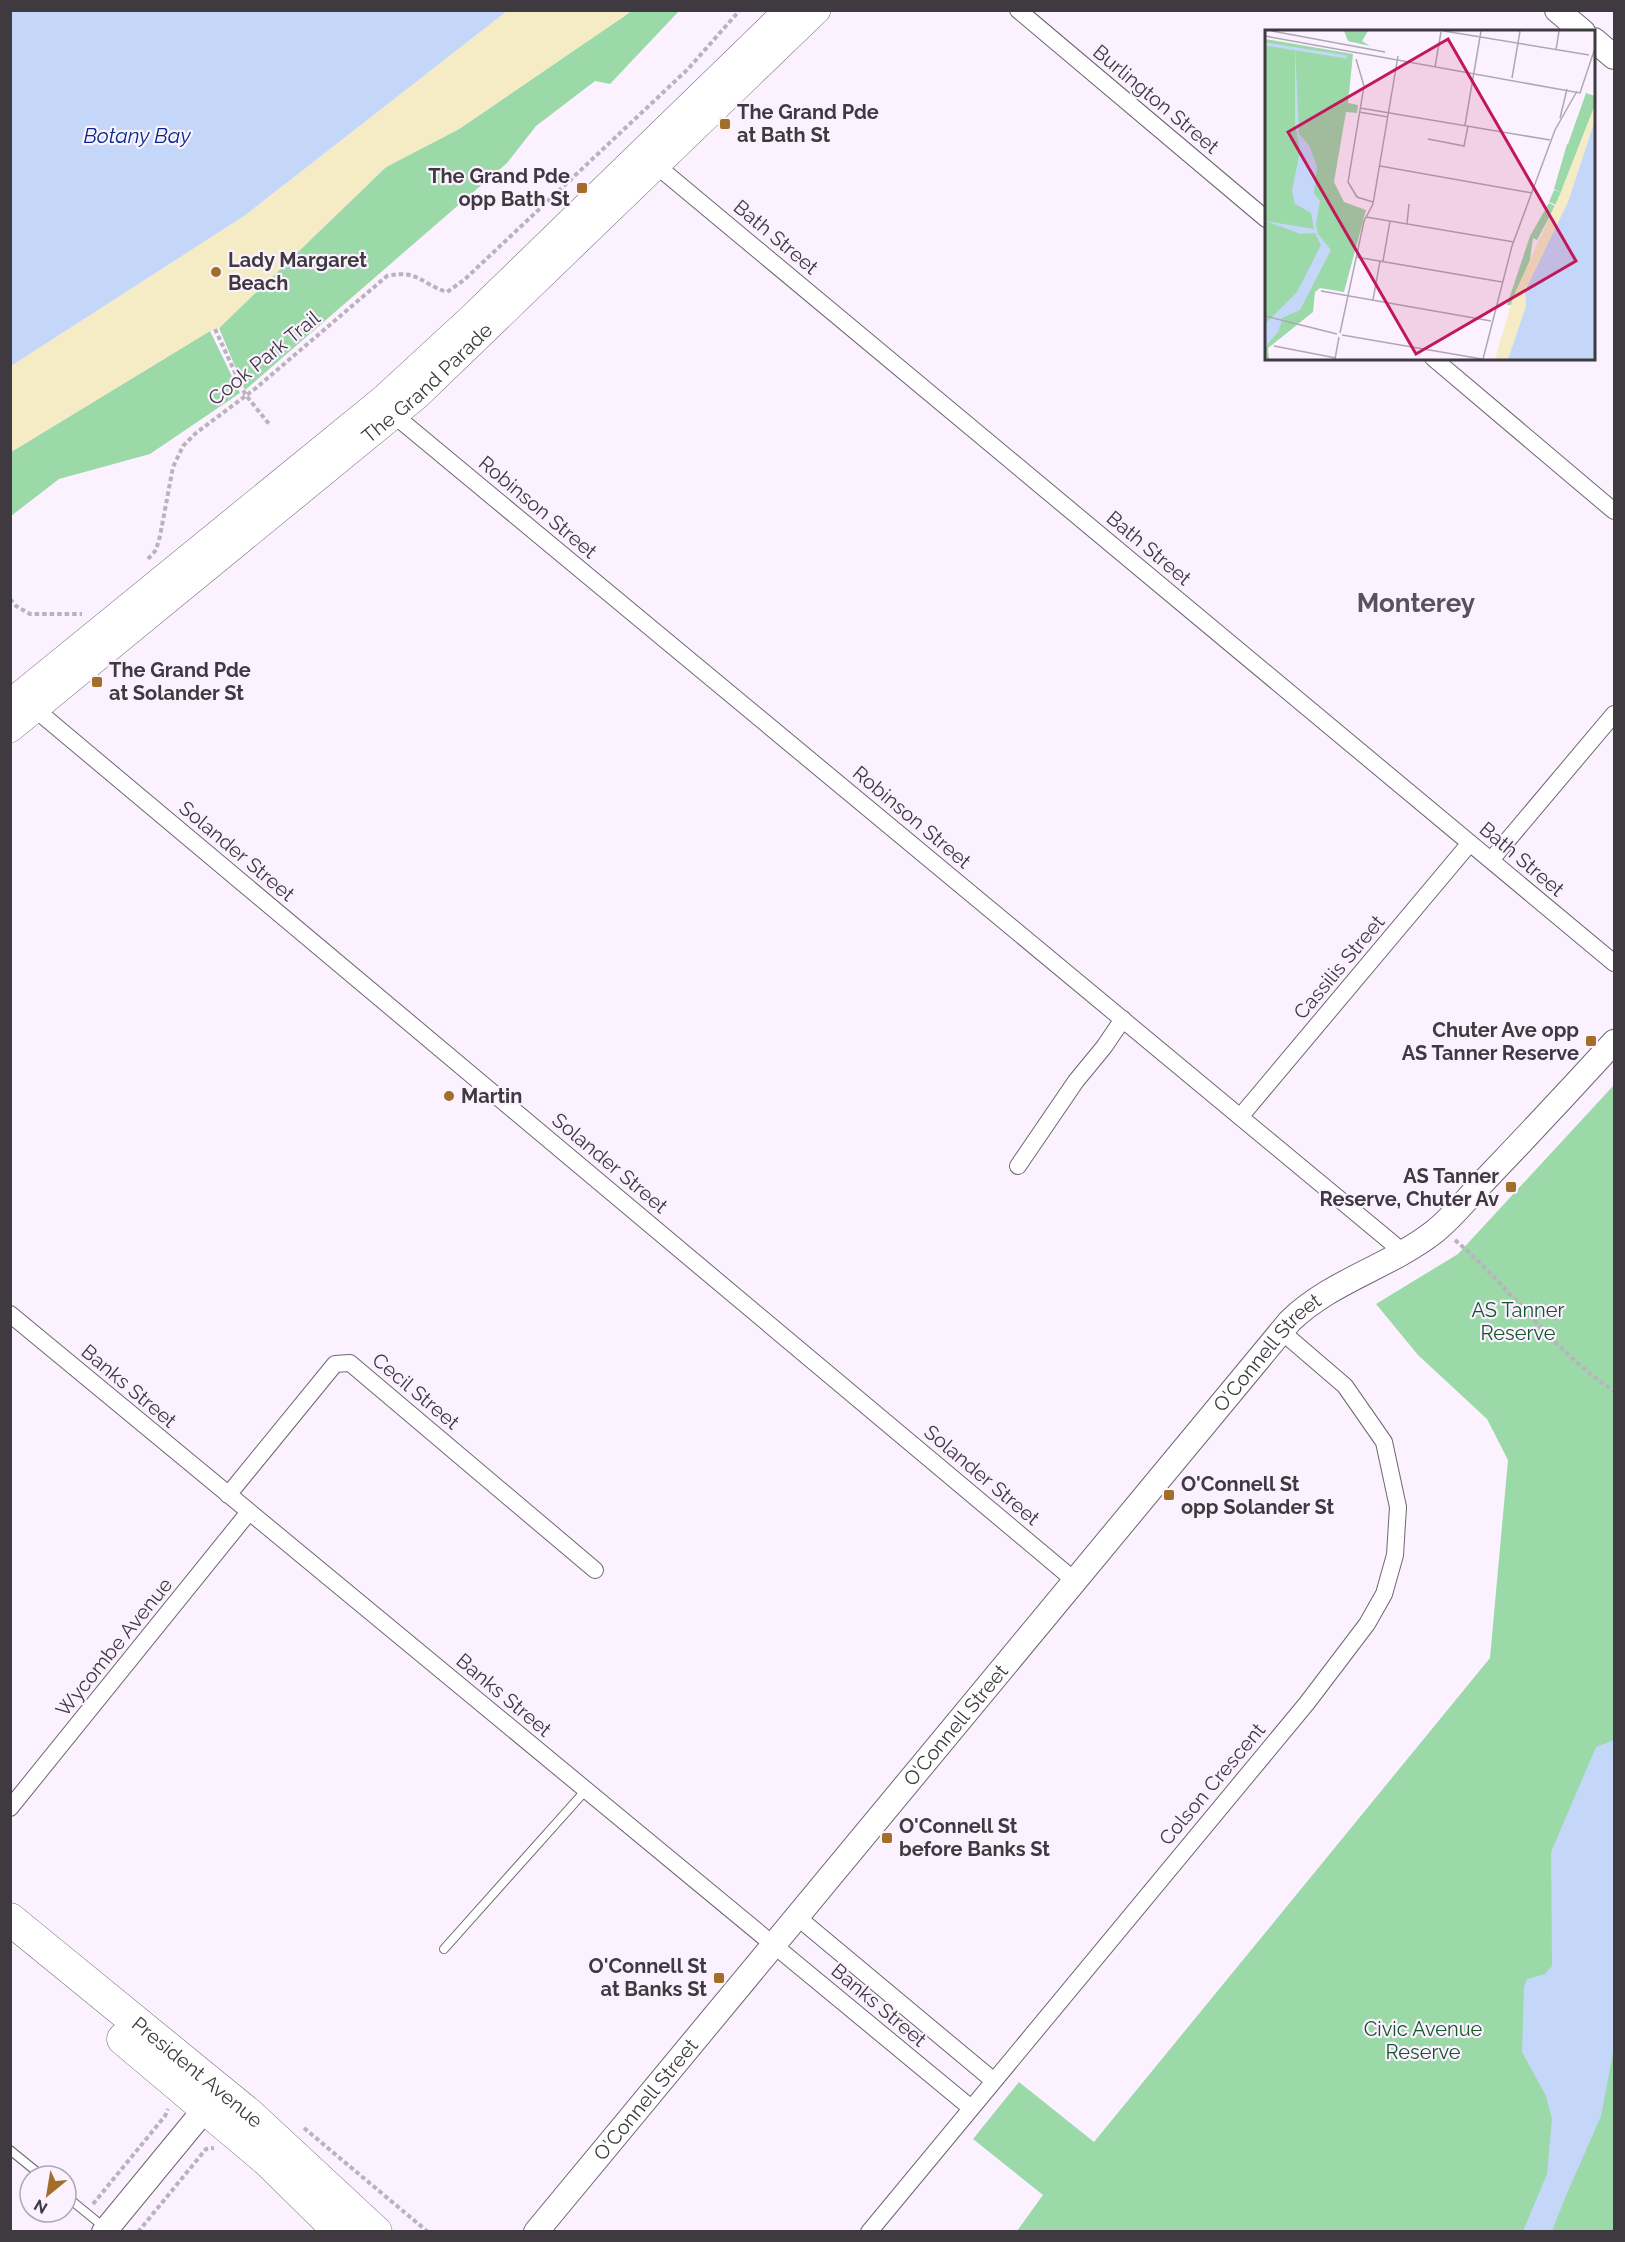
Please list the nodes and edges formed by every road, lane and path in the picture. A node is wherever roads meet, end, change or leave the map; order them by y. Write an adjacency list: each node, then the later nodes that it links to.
1 (740, 10): 13 (path, Cook Park Trail)
2 (788, 10): 20 (main road, The Grand Parade)
3 (817, 10): 9 (main road, The Grand Parade)
4 (1018, 10): 10 (street, Burlington Street)
5 (1557, 10): 6 (main road)
6 (1581, 30)
7 (1595, 42): 8 (main road)
8 (1614, 57)
9 (657, 166): 14 (main road, The Grand Parade); 23 (street, Bath Street)
10 (1265, 218)
11 (215, 329): 13 (path)
12 (1434, 360): 16 (street)
13 (245, 394): 15 (path); 17 (path, Cook Park Trail)
14 (394, 415): 20 (main road, The Grand Parade); 26 (street, Robinson Street)
15 (269, 424)
16 (1614, 511)
17 (147, 560)
18 (10, 599): 19 (path)
19 (90, 608)
20 (23, 706): 22 (main road, The Grand Parade); 38 (street, Solander Street)
21 (1614, 714): 24 (street)
22 (10, 729)
23 (1470, 843): 24 (street, Bath Street); 28 (street, Cassilis Street)
24 (1491, 860): 25 (street, Bath Street)
25 (1614, 963)
26 (1123, 1019): 28 (street, Robinson Street); 29 (street)
27 (1614, 1042): 30 (main road, O'Connell Street)
28 (1240, 1117): 31 (street, Robinson Street)
29 (1018, 1166)
30 (1435, 1231): 31 (main road, O'Connell Street); 34 (path)
31 (1403, 1252): 33 (main road, O'Connell Street)
32 (10, 1314): 35 (street, Banks Street)
33 (1281, 1331): 38 (main road, O'Connell Street); 46 (street, Colson Crescent)
34 (1614, 1391)
35 (228, 1495): 36 (street, Banks Street); 37 (street, Cecil Street)
36 (249, 1512): 39 (street, Banks Street); 40 (street, Wycombe Avenue)
37 (595, 1570)
38 (1074, 1580): 41 (main road, O'Connell Street)
39 (586, 1790): 43 (street, Banks Street); 45 (lane)
40 (10, 1809)
41 (796, 1916): 43 (main road, O'Connell Street); 46 (street, Banks Street)
42 (10, 1919): 47 (highway, President Avenue)
43 (772, 1944): 49 (street, Banks Street); 61 (main road, O'Connell Street)
44 (10, 1945): 47 (highway, President Avenue)
45 (444, 1949)
46 (994, 2081): 49 (street, Colson Crescent)
47 (213, 2100): 56 (main road); 58 (highway, President Avenue); 59 (highway, President Avenue)
48 (169, 2104): 55 (path)
49 (971, 2108): 62 (street, Colson Crescent)
50 (302, 2126): 60 (path)
51 (223, 2146): 57 (path)
52 (10, 2150): 53 (lane)
53 (27, 2164)
54 (78, 2206): 55 (lane)
55 (86, 2212): 56 (lane)
56 (106, 2231)
57 (138, 2232)
58 (340, 2232)
59 (376, 2232)
60 (428, 2232)
61 (536, 2232)
62 (869, 2232)

